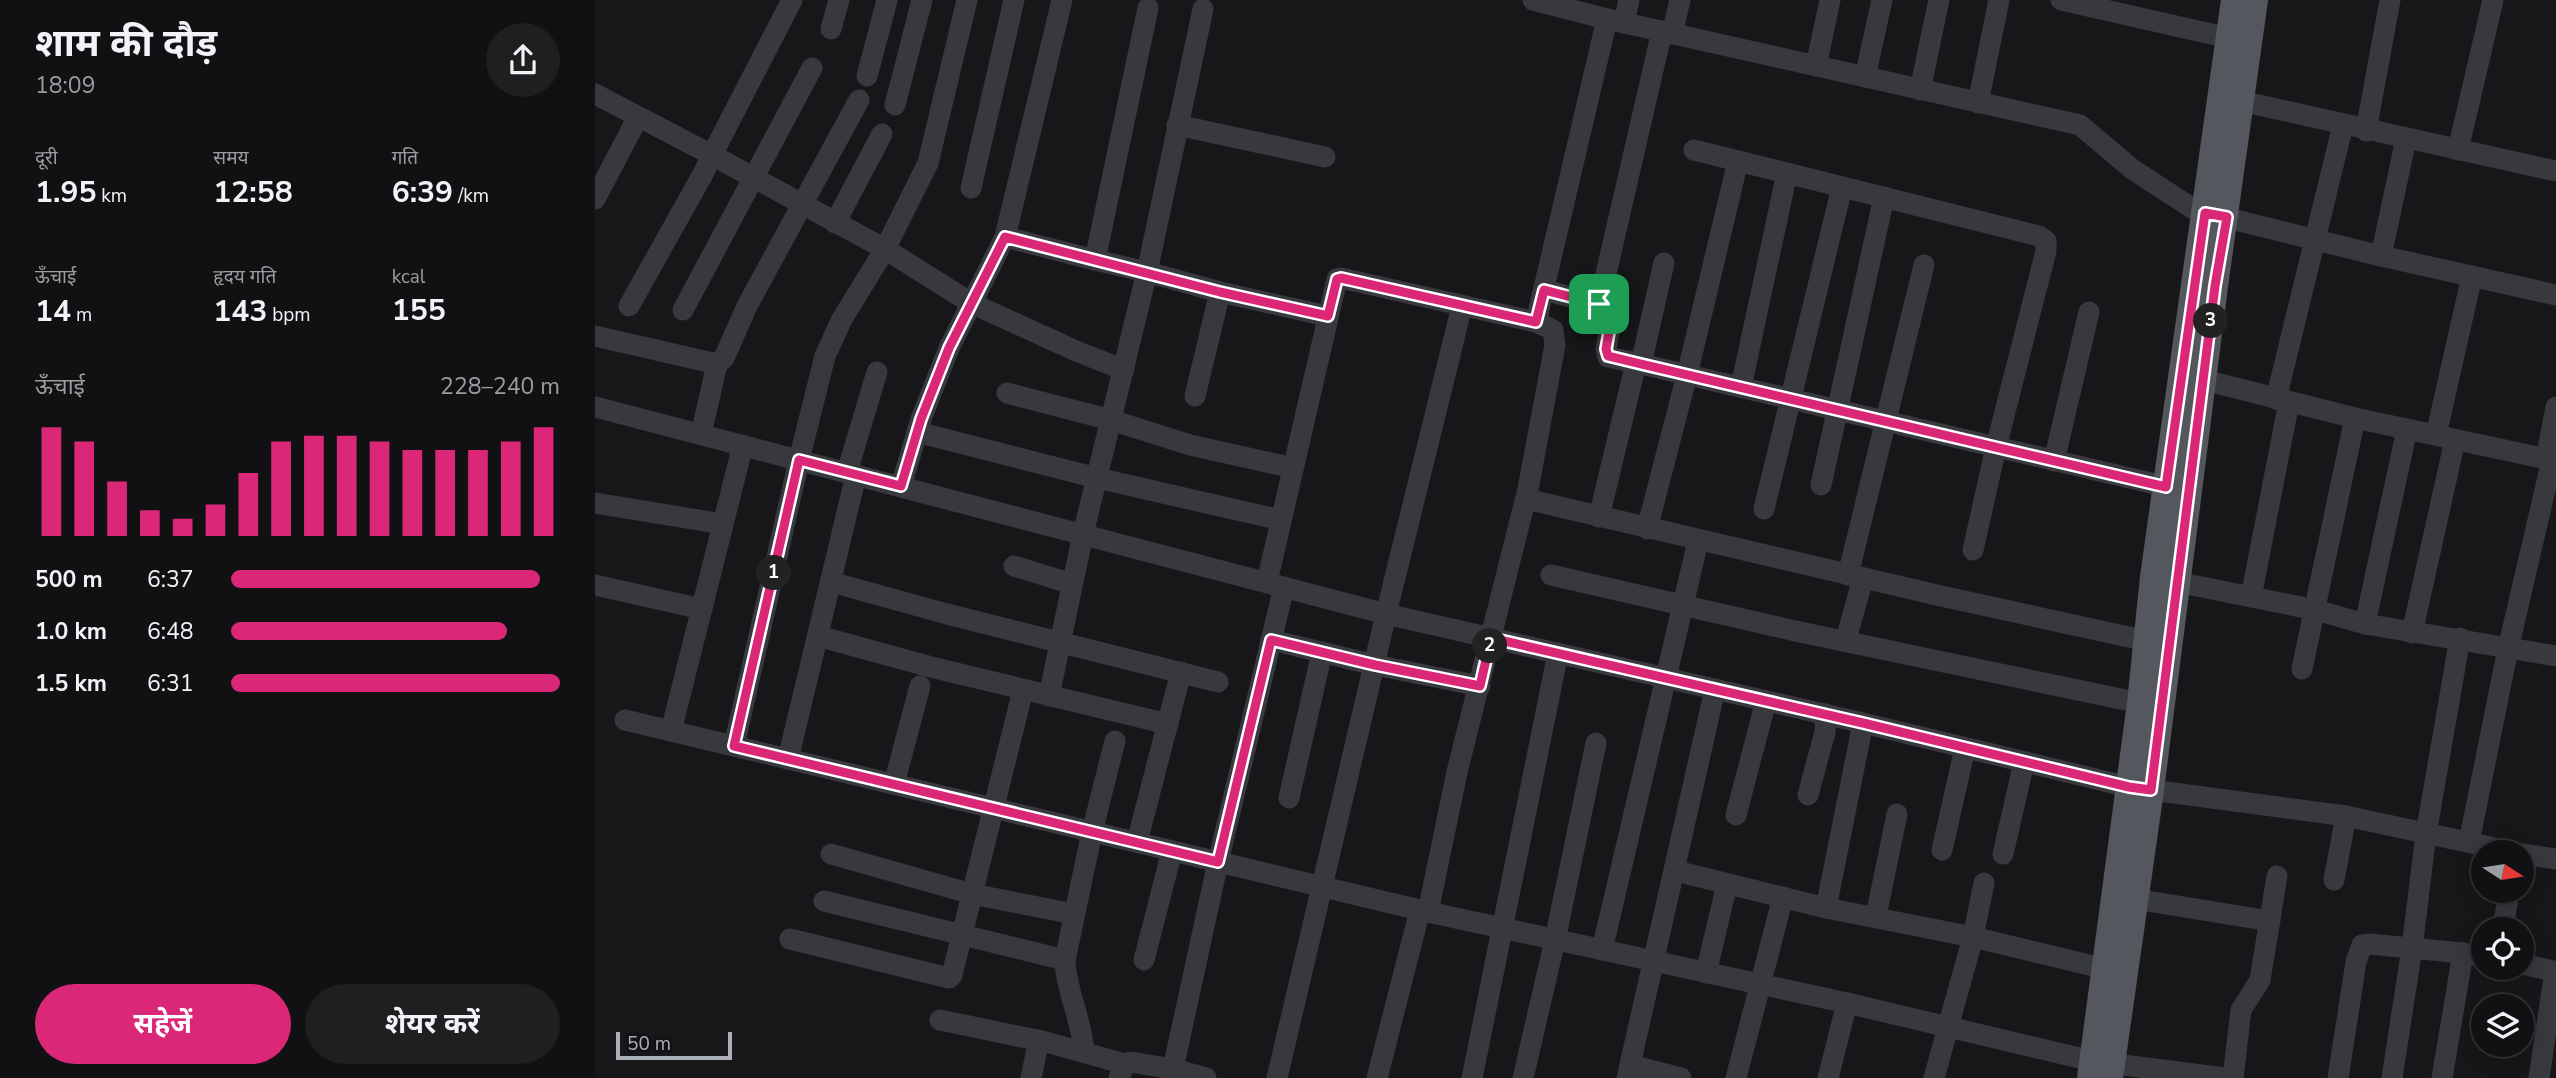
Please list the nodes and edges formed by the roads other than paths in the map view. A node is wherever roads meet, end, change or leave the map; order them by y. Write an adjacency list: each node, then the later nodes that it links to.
1 (792, 0): 45 (street)
2 (839, 0): 24 (street)
3 (887, 0): 29 (street)
4 (922, 0): 36 (street)
5 (967, 0): 60 (street)
6 (1014, 0): 52 (street)
7 (1062, 0): 58 (street)
8 (1533, 0): 20 (street)
9 (1629, 0): 23 (street)
10 (1680, 0): 25 (street)
11 (1830, 0): 27 (street)
12 (1882, 0): 30 (street)
13 (1940, 0): 31 (street)
14 (2000, 0): 35 (street)
15 (2061, 0): 26 (street)
16 (2234, 0): 26 (main road)
17 (2255, 0): 33 (main road)
18 (2390, 0): 40 (street)
19 (2493, 0): 44 (street)
20 (1575, 5): 23 (street)
21 (1148, 8): 62 (street)
22 (1203, 9): 38 (street)
23 (1615, 21): 25 (street); 67 (street)
24 (831, 29)
25 (1667, 32): 27 (street); 71 (street)
26 (2229, 38): 33 (main road)
27 (1816, 66): 30 (street)
28 (812, 68): 50 (street)
29 (867, 76)
30 (1865, 77): 31 (street)
31 (1920, 90): 35 (street)
32 (595, 94): 37 (street)
33 (2231, 99): 39 (street); 56 (main road)
34 (859, 100): 55 (street)
35 (1978, 103): 56 (street)
36 (895, 105)
37 (638, 117): 45 (street); 54 (street)
38 (1178, 125): 46 (street); 65 (street)
39 (2343, 125): 40 (street); 59 (street)
40 (2366, 131): 42 (street)
41 (882, 134): 57 (street)
42 (2406, 139): 44 (street); 61 (street)
43 (1694, 150): 47 (street)
44 (2458, 150): 48 (street)
45 (712, 155): 50 (street); 72 (street)
46 (1325, 158)
47 (1738, 161): 49 (street); 83 (street)
48 (2556, 171)
49 (1787, 173): 51 (street); 85 (street)
50 (753, 178): 55 (street); 74 (street)
51 (1842, 187): 53 (street); 88 (street)
52 (971, 188)
53 (1884, 197): 92 (street); 101 (street)
54 (595, 200)
55 (802, 205): 57 (street); 80 (street)
56 (2216, 215): 59 (street); 84 (main road); 110 (main road)
57 (835, 223): 60 (street)
58 (1005, 237): 62 (street); 70 (street)
59 (2314, 239): 61 (street); 89 (street)
60 (885, 249): 70 (street); 102 (street)
61 (2381, 256): 66 (street)
62 (1095, 260): 65 (street)
63 (1664, 263): 79 (street)
64 (1924, 265): 95 (street)
65 (1147, 272): 68 (street); 81 (street)
66 (2472, 276): 69 (street); 99 (street)
67 (1544, 290): 71 (street); 77 (street)
68 (1220, 292): 76 (street); 87 (street)
69 (2556, 295)
70 (971, 303): 81 (street); 97 (street)
71 (1599, 304): 79 (street)
72 (629, 306)
73 (1462, 306): 76 (street); 77 (street); 133 (street)
74 (683, 310)
75 (2089, 312): 104 (street)
76 (1328, 316): 105 (street)
77 (1536, 322): 111 (street)
78 (595, 336): 80 (street)
79 (1638, 363): 83 (street); 114 (street)
80 (717, 365): 98 (street)
81 (1123, 370): 94 (street)
82 (877, 372): 106 (street)
83 (1687, 375): 85 (street); 117 (street)
84 (2204, 380): 89 (street); 110 (main road)
85 (1741, 387): 88 (street)
86 (1007, 393): 94 (street)
87 (1195, 396)
88 (1789, 399): 92 (street); 113 (street)
89 (2282, 400): 93 (street); 129 (street)
90 (595, 407): 98 (street)
91 (2556, 407): 103 (street)
92 (1838, 411): 95 (street); 108 (street)
93 (2355, 418): 96 (street); 132 (street)
94 (1111, 420): 105 (street); 107 (street)
95 (1887, 422): 101 (street); 123 (street)
96 (2407, 429): 99 (street); 134 (street)
97 (917, 432): 107 (street); 109 (street)
98 (701, 434): 100 (street)
99 (2446, 438): 103 (street); 135 (street)
100 (743, 445): 102 (street); 116 (street)
101 (1996, 447): 104 (street); 120 (street)
102 (799, 460): 106 (street); 166 (street)
103 (2551, 460): 143 (street)
104 (2054, 461): 110 (street)
105 (1293, 468): 115 (street)
106 (852, 474): 109 (street); 125 (street)
107 (1097, 478): 115 (street); 118 (street)
108 (1821, 485)
109 (901, 486): 118 (street)
110 (2178, 490): 124 (main road)
111 (1526, 499): 114 (street); 137 (street)
112 (595, 503): 116 (street)
113 (1764, 509)
114 (1599, 517): 117 (street)
115 (1281, 520): 127 (street)
116 (723, 524): 131 (street)
117 (1647, 529): 119 (street)
118 (1083, 534): 126 (street); 127 (street)
119 (1698, 541): 123 (street); 130 (street)
120 (1973, 550)
121 (1014, 566): 126 (street)
122 (1551, 575): 130 (street)
123 (1856, 577): 140 (street); 141 (street)
124 (2166, 580): 129 (street); 141 (main road); 171 (main road)
125 (831, 582): 136 (street); 142 (street)
126 (1072, 584): 142 (street)
127 (1275, 584): 133 (street); 139 (street)
128 (595, 585): 131 (street)
129 (2251, 597): 132 (street)
130 (1683, 604): 140 (street); 150 (street)
131 (702, 608): 163 (street)
132 (2316, 610): 134 (street); 148 (street)
133 (1386, 614): 137 (street); 147 (street)
134 (2365, 624): 135 (street)
135 (2412, 633): 138 (street)
136 (817, 636): 155 (street); 168 (street)
137 (1491, 638): 145 (street); 153 (street)
138 (2460, 638): 143 (street); 179 (street)
139 (1271, 640): 144 (street); 188 (street)
140 (1846, 640): 158 (street)
141 (2147, 641): 158 (main road)
142 (1060, 642): 149 (street); 156 (street)
143 (2508, 649): 146 (street); 181 (street)
144 (1322, 652): 147 (street); 173 (street)
145 (1558, 653): 150 (street); 204 (street)
146 (2556, 656)
147 (1375, 665): 153 (street); 194 (street)
148 (2302, 669)
149 (1181, 672): 151 (street); 162 (street)
150 (1665, 677): 154 (street); 210 (street)
151 (1218, 682)
152 (920, 686): 170 (street)
153 (1480, 686): 200 (street)
154 (1715, 689): 157 (street); 189 (street)
155 (1023, 690): 156 (street); 174 (street)
156 (1049, 696): 162 (street)
157 (1766, 701): 159 (street); 176 (street)
158 (2140, 703): 171 (main road)
159 (1826, 715): 161 (street); 172 (street)
160 (625, 720): 163 (street)
161 (1863, 723): 167 (street); 199 (street)
162 (1168, 724): 180 (street)
163 (671, 731): 166 (street)
164 (1115, 741): 178 (street)
165 (1596, 743): 208 (street)
166 (734, 746): 168 (street)
167 (1965, 748): 169 (street); 182 (street)
168 (788, 759): 170 (street)
169 (2024, 762): 171 (street); 184 (street)
170 (894, 784): 174 (street)
171 (2140, 789): 177 (street); 197 (main road); 217 (main road)
172 (1808, 795)
173 (1289, 798)
174 (992, 808): 178 (street); 195 (street)
175 (1897, 814): 202 (street)
176 (1736, 815)
177 (2346, 816): 179 (street); 191 (street)
178 (1092, 832): 180 (street); 201 (street)
179 (2426, 834): 181 (street); 209 (street)
180 (1137, 842): 183 (street)
181 (2469, 842)
182 (1942, 850)
183 (1172, 851): 188 (street); 213 (street)
184 (2003, 853)
185 (831, 854): 195 (street)
186 (2534, 856): 187 (street)
187 (2556, 859)
188 (1218, 862): 194 (street); 228 (street)
189 (1676, 871): 193 (street); 214 (street)
190 (2277, 876): 203 (street)
191 (2334, 880)
192 (1984, 883): 206 (street)
193 (1727, 884): 196 (street); 218 (street)
194 (1324, 887): 200 (street); 231 (street)
195 (972, 894): 201 (street); 205 (street)
196 (1783, 897): 199 (street); 219 (street)
197 (2135, 900): 203 (street); 225 (main road)
198 (824, 901): 205 (street)
199 (1826, 908): 202 (street)
200 (1424, 911): 204 (street); 232 (street)
201 (1074, 914): 212 (street)
202 (1875, 916): 206 (street)
203 (2270, 921): 240 (street)
204 (1502, 928): 208 (street); 233 (street)
205 (962, 936): 207 (street); 212 (street)
206 (1972, 937): 217 (street); 222 (street)
207 (790, 939)
208 (1555, 940): 210 (street); 234 (street)
209 (2412, 948): 211 (street); 241 (street); 242 (street)
210 (1602, 950): 214 (street)
211 (2471, 955)
212 (1065, 960): 224 (street)
213 (1144, 960)
214 (1655, 961): 218 (street); 227 (street)
215 (2471, 963): 243 (street)
216 (2534, 966): 244 (street)
217 (2106, 969): 225 (main road)
218 (1706, 972): 219 (street)
219 (1759, 984): 220 (street); 236 (street)
220 (1847, 1003): 222 (street); 237 (street)
221 (940, 1020): 223 (street)
222 (1947, 1028): 225 (street); 238 (street)
223 (1039, 1040): 224 (street); 229 (street)
224 (1084, 1052): 226 (street)
225 (2101, 1070): 239 (street)
226 (1122, 1071): 228 (street)
227 (1628, 1072): 235 (street)
228 (1172, 1073): 230 (street)
229 (1031, 1078)
230 (1206, 1078)
231 (1277, 1078)
232 (1377, 1078)
233 (1472, 1078)
234 (1523, 1078)
235 (1681, 1078)
236 (1736, 1078)
237 (1828, 1078)
238 (1934, 1078)
239 (2225, 1078)
240 (2233, 1078)
241 (2337, 1078)
242 (2392, 1078)
243 (2442, 1078)
244 (2539, 1078)

